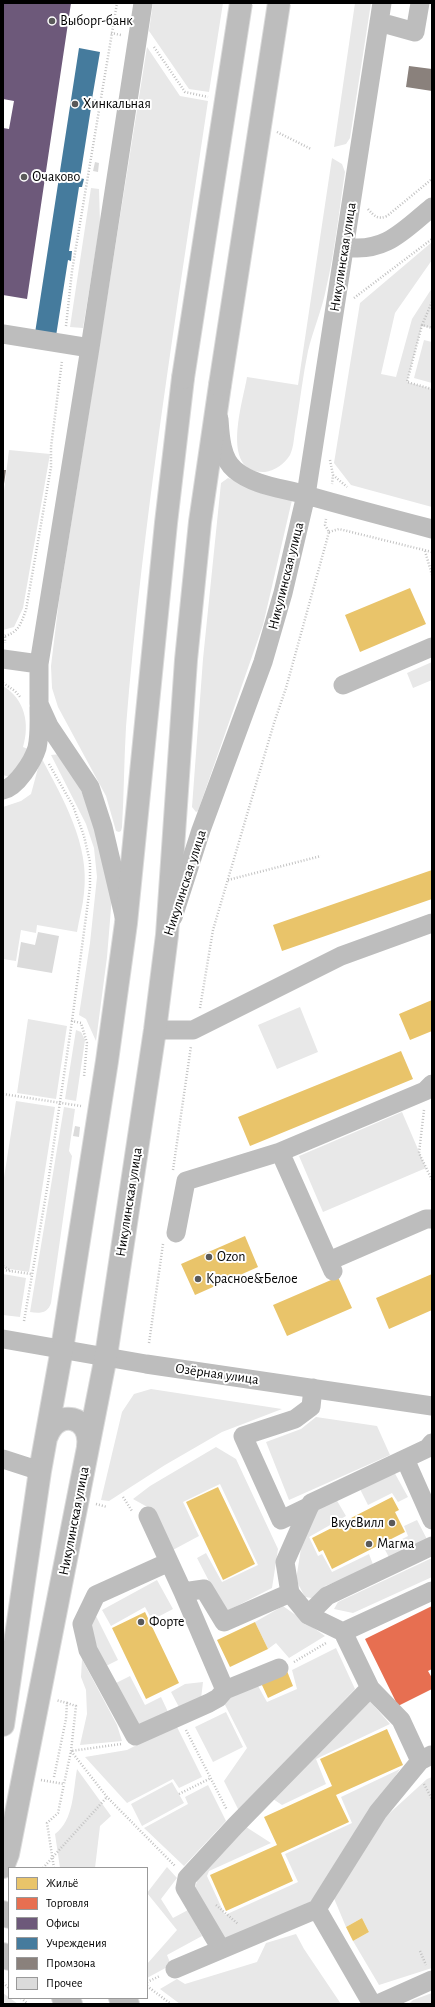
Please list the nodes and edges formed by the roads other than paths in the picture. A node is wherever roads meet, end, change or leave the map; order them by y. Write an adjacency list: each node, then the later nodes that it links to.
1 (143, 3): 10 (street)
2 (241, 3): 20 (main road, bridge)
3 (278, 3): 11 (main road, bridge)
4 (382, 3): 6 (street, Никулинская улица)
5 (420, 3): 6 (street)
6 (379, 22): 8 (street, Никулинская улица)
7 (432, 207): 8 (street)
8 (345, 247): 12 (street, Никулинская улица)
9 (3, 334): 10 (street)
10 (90, 348): 16 (street)
11 (219, 394): 12 (street); 22 (main road)
12 (306, 495): 13 (street); 22 (street, Никулинская улица)
13 (432, 529)
14 (432, 648): 17 (street)
15 (3, 659): 16 (street)
16 (38, 664): 18 (street)
17 (343, 685)
18 (39, 704): 19 (street); 20 (street)
19 (3, 790)
20 (126, 923): 29 (main road)
21 (432, 923): 23 (street)
22 (167, 934): 23 (main road, Никулинская улица)
23 (155, 1030): 30 (main road, Никулинская улица)
24 (429, 1088): 25 (street)
25 (280, 1152): 26 (street); 27 (street)
26 (432, 1219)
27 (170, 1235)
28 (3, 1339): 29 (street, Озёрная улица)
29 (62, 1349): 30 (street, Озёрная улица); 33 (main road)
30 (106, 1356): 31 (street, Озёрная улица); 35 (main road, Никулинская улица)
31 (313, 1388): 32 (street, Озёрная улица); 39 (street)
32 (432, 1406)
33 (47, 1436): 35 (main road); 38 (main road)
34 (432, 1443): 37 (street)
35 (88, 1446): 54 (main road, Никулинская улица)
36 (3, 1459): 38 (street)
37 (406, 1459): 39 (street); 41 (street)
38 (40, 1471): 52 (main road)
39 (310, 1506): 46 (street)
40 (148, 1516): 43 (street)
41 (432, 1520)
42 (432, 1546): 47 (street)
43 (169, 1562): 45 (street); 51 (street)
44 (432, 1591): 48 (street)
45 (183, 1592): 46 (street); 51 (street)
46 (290, 1593): 47 (street)
47 (308, 1615): 48 (street)
48 (337, 1636): 50 (street)
49 (279, 1668): 51 (street)
50 (370, 1688): 53 (street); 56 (street)
51 (225, 1690)
52 (3, 1724)
53 (426, 1758): 55 (street)
54 (3, 1867)
55 (316, 1909): 56 (street); 59 (street)
56 (221, 1949): 57 (street)
57 (175, 1969)
58 (432, 1980): 60 (street)
59 (372, 2004)
60 (378, 2004)

